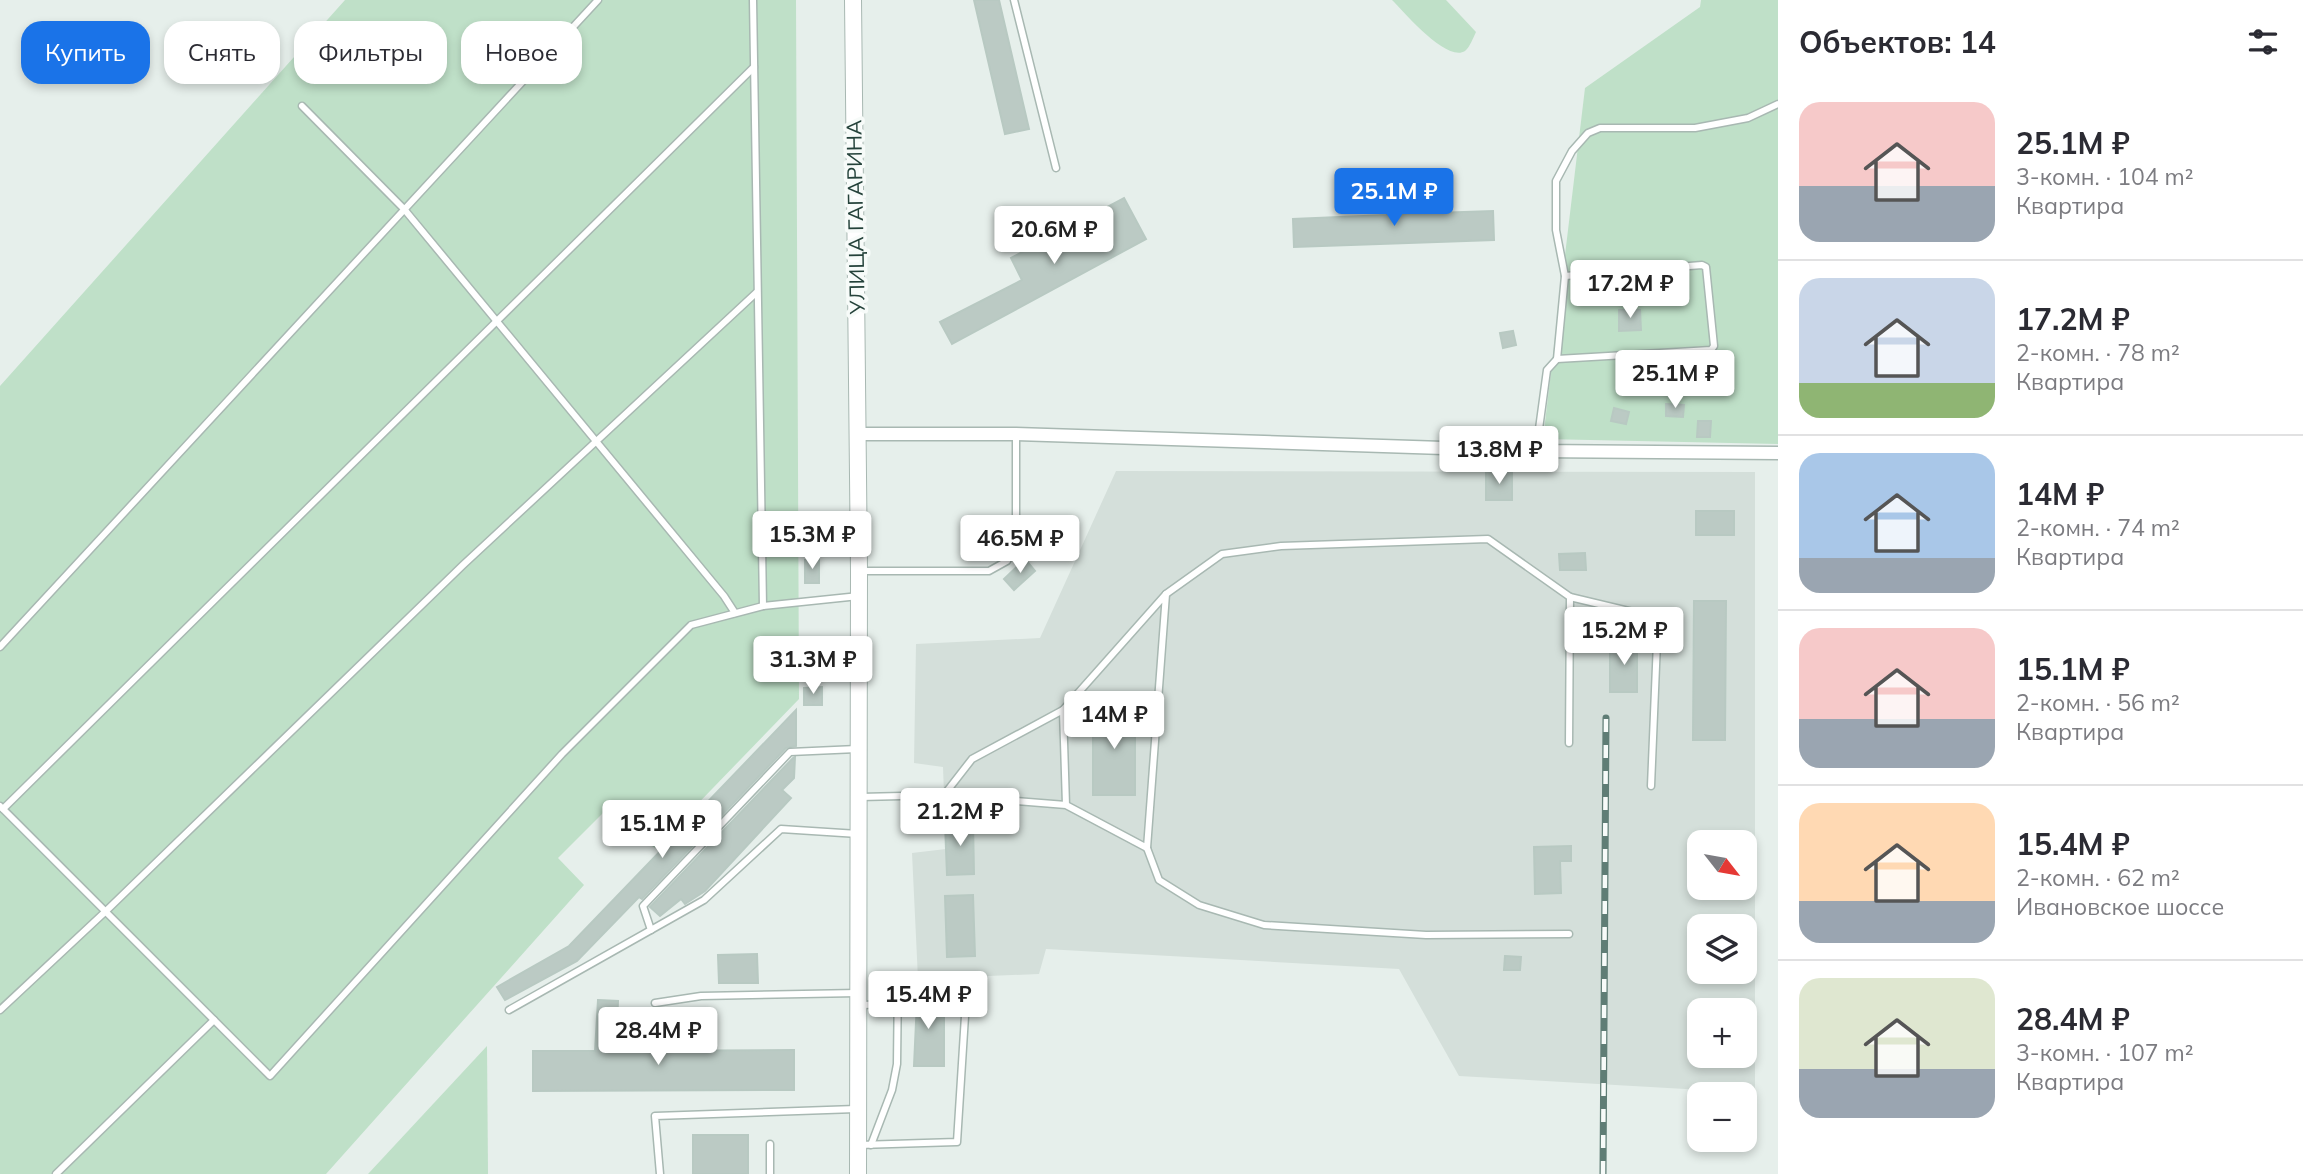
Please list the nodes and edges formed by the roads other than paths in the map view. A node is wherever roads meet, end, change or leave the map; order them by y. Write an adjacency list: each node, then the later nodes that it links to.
1 (598, 0): 9 (lane)
2 (752, 0): 5 (lane)
3 (853, 0): 14 (street, УЛИЦА ГАГАРИНА)
4 (1014, 0): 8 (lane)
5 (754, 67): 11 (lane); 12 (lane)
6 (1778, 104): 10 (lane)
7 (302, 106): 9 (lane)
8 (1056, 168)
9 (404, 209): 12 (lane); 25 (lane)
10 (1565, 276): 13 (lane); 13 (lane)
11 (757, 292): 16 (lane); 23 (lane)
12 (497, 321): 16 (lane); 33 (lane)
13 (1557, 359): 17 (lane)
14 (858, 434): 15 (street); 19 (street, УЛИЦА ГАГАРИНА)
15 (1016, 434): 17 (street); 19 (lane)
16 (597, 441): 24 (lane); 36 (lane)
17 (1536, 451): 18 (street)
18 (1778, 453)
19 (859, 571): 21 (street, УЛИЦА ГАГАРИНА)
20 (1166, 594): 22 (lane); 26 (lane); 35 (lane)
21 (859, 596): 23 (lane); 28 (street, УЛИЦА ГАГАРИНА)
22 (1570, 597): 27 (lane); 29 (lane)
23 (763, 606): 24 (lane)
24 (735, 613): 46 (lane)
25 (0, 647)
26 (1063, 710): 30 (lane); 32 (lane)
27 (1569, 743)
28 (859, 749): 31 (street, УЛИЦА ГАГАРИНА); 37 (lane)
29 (1651, 786)
30 (944, 795): 31 (lane); 32 (lane)
31 (860, 797): 34 (street, УЛИЦА ГАГАРИНА)
32 (1066, 805): 35 (lane)
33 (2, 807): 36 (lane)
34 (859, 834): 37 (lane); 40 (street, УЛИЦА ГАГАРИНА)
35 (1147, 848): 38 (lane)
36 (106, 911): 43 (lane); 46 (lane)
37 (651, 930): 44 (lane)
38 (1569, 934)
39 (898, 980): 42 (lane)
40 (860, 999): 41 (lane); 42 (lane); 47 (street, УЛИЦА ГАГАРИНА)
41 (656, 1003)
42 (898, 1004): 49 (lane)
43 (0, 1010)
44 (509, 1010)
45 (965, 1016): 49 (lane)
46 (214, 1020): 50 (lane)
47 (858, 1109): 49 (street, УЛИЦА ГАГАРИНА); 51 (lane)
48 (770, 1144): 52 (lane)
49 (864, 1145): 53 (street, УЛИЦА ГАГАРИНА)
50 (56, 1174)
51 (660, 1174)
52 (771, 1174)
53 (858, 1174)

